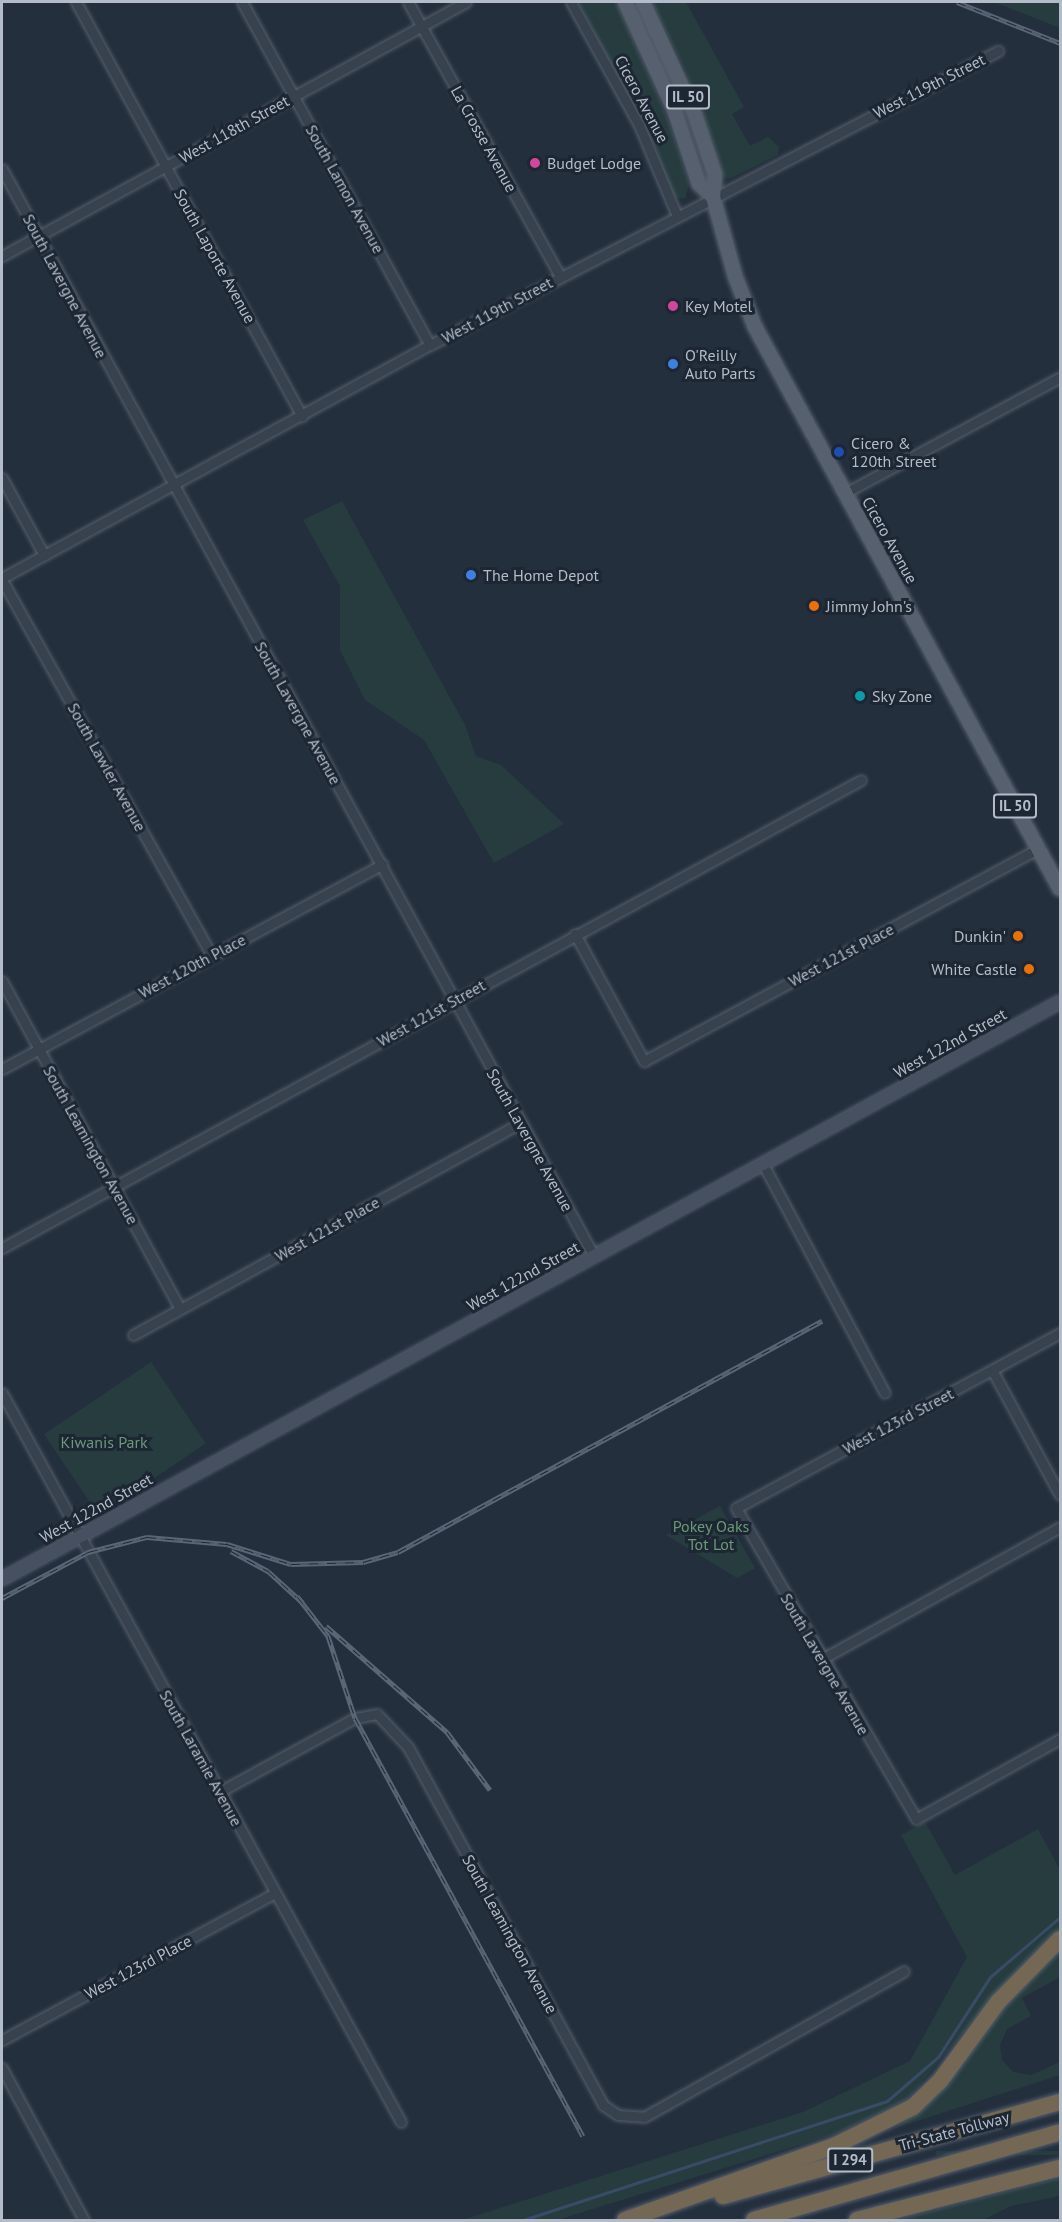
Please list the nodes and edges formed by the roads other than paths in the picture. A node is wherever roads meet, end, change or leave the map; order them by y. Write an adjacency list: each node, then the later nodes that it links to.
1 (76, 2): 11 (street, South Laporte Avenue)
2 (242, 2): 10 (street, South Lamon Avenue)
3 (408, 2): 8 (street, La Crosse Avenue)
4 (466, 2): 8 (street, West 118th Street)
5 (571, 2): 14 (street, Cicero Avenue)
6 (625, 2): 13 (main road, Cicero Avenue / IL 50)
7 (643, 2): 13 (main road, Cicero Avenue / IL 50)
8 (422, 26): 10 (street, West 118th Street); 17 (street, La Crosse Avenue)
9 (998, 51): 13 (street, West 119th Street)
10 (294, 97): 11 (street, West 118th Street); 18 (street, South Lamon Avenue)
11 (166, 166): 15 (street, West 118th Street); 20 (street, South Laporte Avenue)
12 (2, 169): 15 (street, South Lavergne Avenue)
13 (713, 197): 14 (street, West 119th Street); 23 (main road, Cicero Avenue / IL 50)
14 (677, 216): 17 (street, West 119th Street)
15 (38, 236): 16 (street, West 118th Street); 22 (street, South Lavergne Avenue)
16 (2, 256)
17 (560, 276): 18 (street, West 119th Street)
18 (430, 345): 20 (street, West 119th Street)
19 (1060, 377): 23 (street)
20 (302, 416): 22 (street, West 119th Street)
21 (2, 478): 24 (street)
22 (172, 486): 24 (street, West 119th Street); 28 (street, South Lavergne Avenue)
23 (845, 493): 27 (main road, Cicero Avenue / IL 50)
24 (44, 555): 25 (street, West 119th Street)
25 (2, 579): 31 (street, South Lawler Avenue)
26 (861, 780): 30 (street, West 121st Street)
27 (1038, 849): 29 (main road, Cicero Avenue / IL 50); 30 (street, West 121st Place)
28 (382, 864): 31 (street, West 120th Place); 33 (street, South Lavergne Avenue)
29 (1060, 889)
30 (575, 934): 33 (street, West 121st Street)
31 (213, 955): 35 (street, West 120th Place)
32 (2, 981): 35 (street, South Leamington Avenue)
33 (454, 1001): 37 (street, South Lavergne Avenue); 39 (street, West 121st Street)
34 (1060, 1002): 38 (street, West 122nd Street)
35 (39, 1049): 36 (street, West 120th Place); 39 (street, South Leamington Avenue)
36 (2, 1069)
37 (521, 1123): 41 (street, South Lavergne Avenue); 42 (street, West 121st Place)
38 (763, 1164): 41 (street, West 122nd Street); 47 (street)
39 (113, 1187): 40 (street, West 121st Street); 42 (street, South Leamington Avenue)
40 (2, 1248)
41 (594, 1256): 52 (street, West 122nd Street)
42 (180, 1310): 44 (street, West 121st Place)
43 (1060, 1333): 45 (street, West 123rd Street)
44 (133, 1335)
45 (992, 1370): 49 (street); 50 (street, West 123rd Street)
46 (2, 1393): 48 (street, South Laramie Avenue)
47 (885, 1393)
48 (6, 1410): 52 (street, South Laramie Avenue)
49 (1060, 1495)
50 (736, 1508): 54 (street, South Lavergne Avenue)
51 (1060, 1527): 54 (street)
52 (80, 1536): 53 (street, West 122nd Street); 56 (street, South Laramie Avenue)
53 (2, 1578)
54 (822, 1659): 55 (street, South Lavergne Avenue)
55 (1060, 1739)
56 (219, 1792): 57 (street, South Laramie Avenue); 59 (street, South Leamington Avenue)
57 (275, 1893): 60 (street, West 123rd Place); 63 (street, South Laramie Avenue)
58 (1060, 1939): 67 (highway)
59 (904, 1971)
60 (2, 2040)
61 (2, 2068): 66 (street)
62 (1060, 2102): 68 (highway, Tri-State Tollway / I 294)
63 (400, 2122)
64 (1060, 2132): 69 (highway, Tri-State Tollway / I 294)
65 (1060, 2168): 70 (highway)
66 (84, 2220)
67 (625, 2220)
68 (640, 2220)
69 (754, 2220)
70 (857, 2220)

